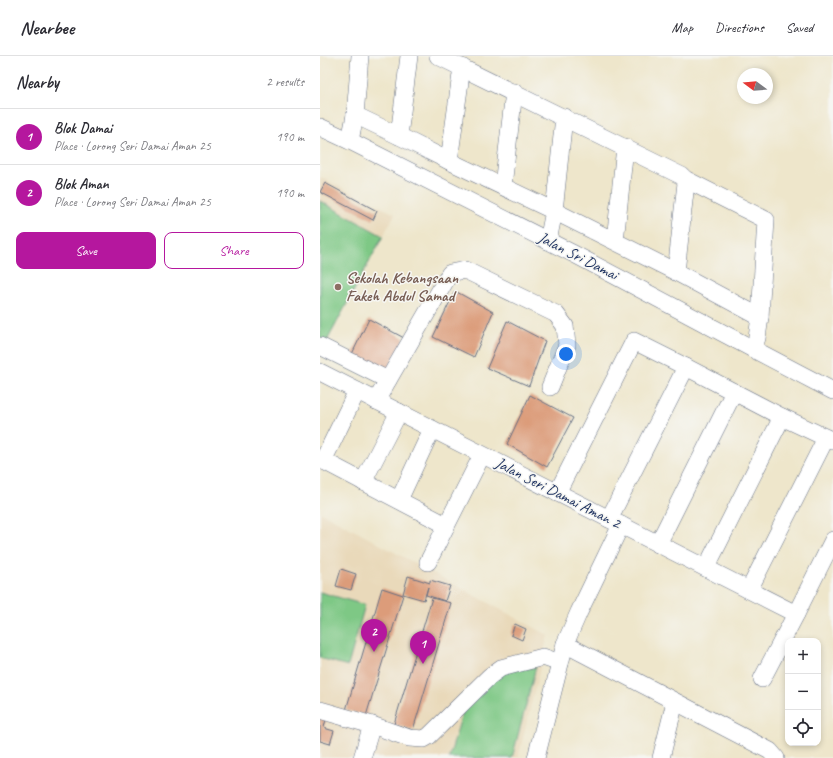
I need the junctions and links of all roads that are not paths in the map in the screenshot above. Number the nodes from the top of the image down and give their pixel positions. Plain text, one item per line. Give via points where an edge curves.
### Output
1 (360, 56) edge
2 (409, 56) edge
3 (438, 56) edge
4 (462, 67) junction
5 (514, 92) junction
6 (355, 115) junction
7 (564, 117) junction
8 (320, 127) edge
9 (399, 136) junction
10 (350, 141) junction
11 (625, 147) junction
12 (449, 161) junction
13 (685, 179) junction
14 (503, 186) junction
15 (554, 211) junction
16 (548, 241) junction
17 (615, 241) junction
18 (676, 272) junction
19 (760, 317) junction
20 (320, 346) edge
21 (753, 350) junction
22 (686, 367) junction
23 (321, 375) edge
24 (388, 380) junction
25 (550, 386) dead end
26 (833, 390) edge
27 (358, 391) junction
28 (734, 392) junction
29 (376, 401) junction
30 (398, 412) junction
31 (782, 417) junction
32 (432, 429) junction
33 (830, 440) edge
34 (482, 454) junction
35 (322, 460) edge
36 (363, 482) junction
37 (557, 492) junction
38 (399, 500) junction
39 (615, 522) junction
40 (446, 525) junction
41 (833, 540) edge
42 (658, 544) junction
43 (428, 562) dead end
44 (706, 568) junction
45 (750, 590) junction
46 (796, 614) junction
47 (565, 644) junction
48 (560, 663) junction
49 (762, 679) dead end
50 (675, 702) junction
51 (320, 710) edge
52 (372, 725) junction
53 (773, 755) edge
54 (362, 758) edge
55 (536, 758) edge
56 (662, 758) edge

1 - 6 street
2 - 9 street
3 - 4 street
4 - 5 street
4 - 12 street
5 - 7 street
5 - 14 street
6 - 9 street
6 - 10 street
7 - 11 street
7 - 15 street
8 - 10 street, Jalan Sri Damai
9 - 12 street
10 - 16 street, Jalan Sri Damai
11 - 13 street
11 - 17 street
12 - 14 street
13 - 18 street
13 - 19 street via 766,220
14 - 15 street
15 - 16 street
15 - 17 street
16 - 21 street, Jalan Sri Damai
17 - 18 street
18 - 19 street
19 - 21 street
20 - 24 street
21 - 26 street, Jalan Sri Damai
22 - 28 street
22 - 37 street via 634,341
22 - 39 street
23 - 27 street, Jalan Seri Damai Aman 2
24 - 25 street via 450,273 465,270 556,314 565,326 567,345
24 - 29 street
27 - 29 street, Jalan Seri Damai Aman 2
27 - 35 street
28 - 31 street
28 - 42 street
29 - 30 street, Jalan Seri Damai Aman 2
30 - 32 street, Jalan Seri Damai Aman 2
30 - 36 street
31 - 33 street
31 - 44 street
32 - 34 street, Jalan Seri Damai Aman 2
32 - 38 street
33 - 45 street
34 - 37 street, Jalan Seri Damai Aman 2
34 - 40 street
35 - 36 street
36 - 38 street
37 - 39 street, Jalan Seri Damai Aman 2
38 - 40 street
39 - 42 street, Jalan Seri Damai Aman 2
39 - 47 street
40 - 43 street
41 - 46 street
42 - 44 street, Jalan Seri Damai Aman 2
44 - 45 street, Jalan Seri Damai Aman 2
45 - 46 street, Jalan Seri Damai Aman 2
46 - 49 street
47 - 48 street
47 - 50 street
48 - 52 street via 543,657 501,668 424,739 409,738
48 - 55 street
50 - 53 street
50 - 56 street
51 - 52 street
52 - 54 street

